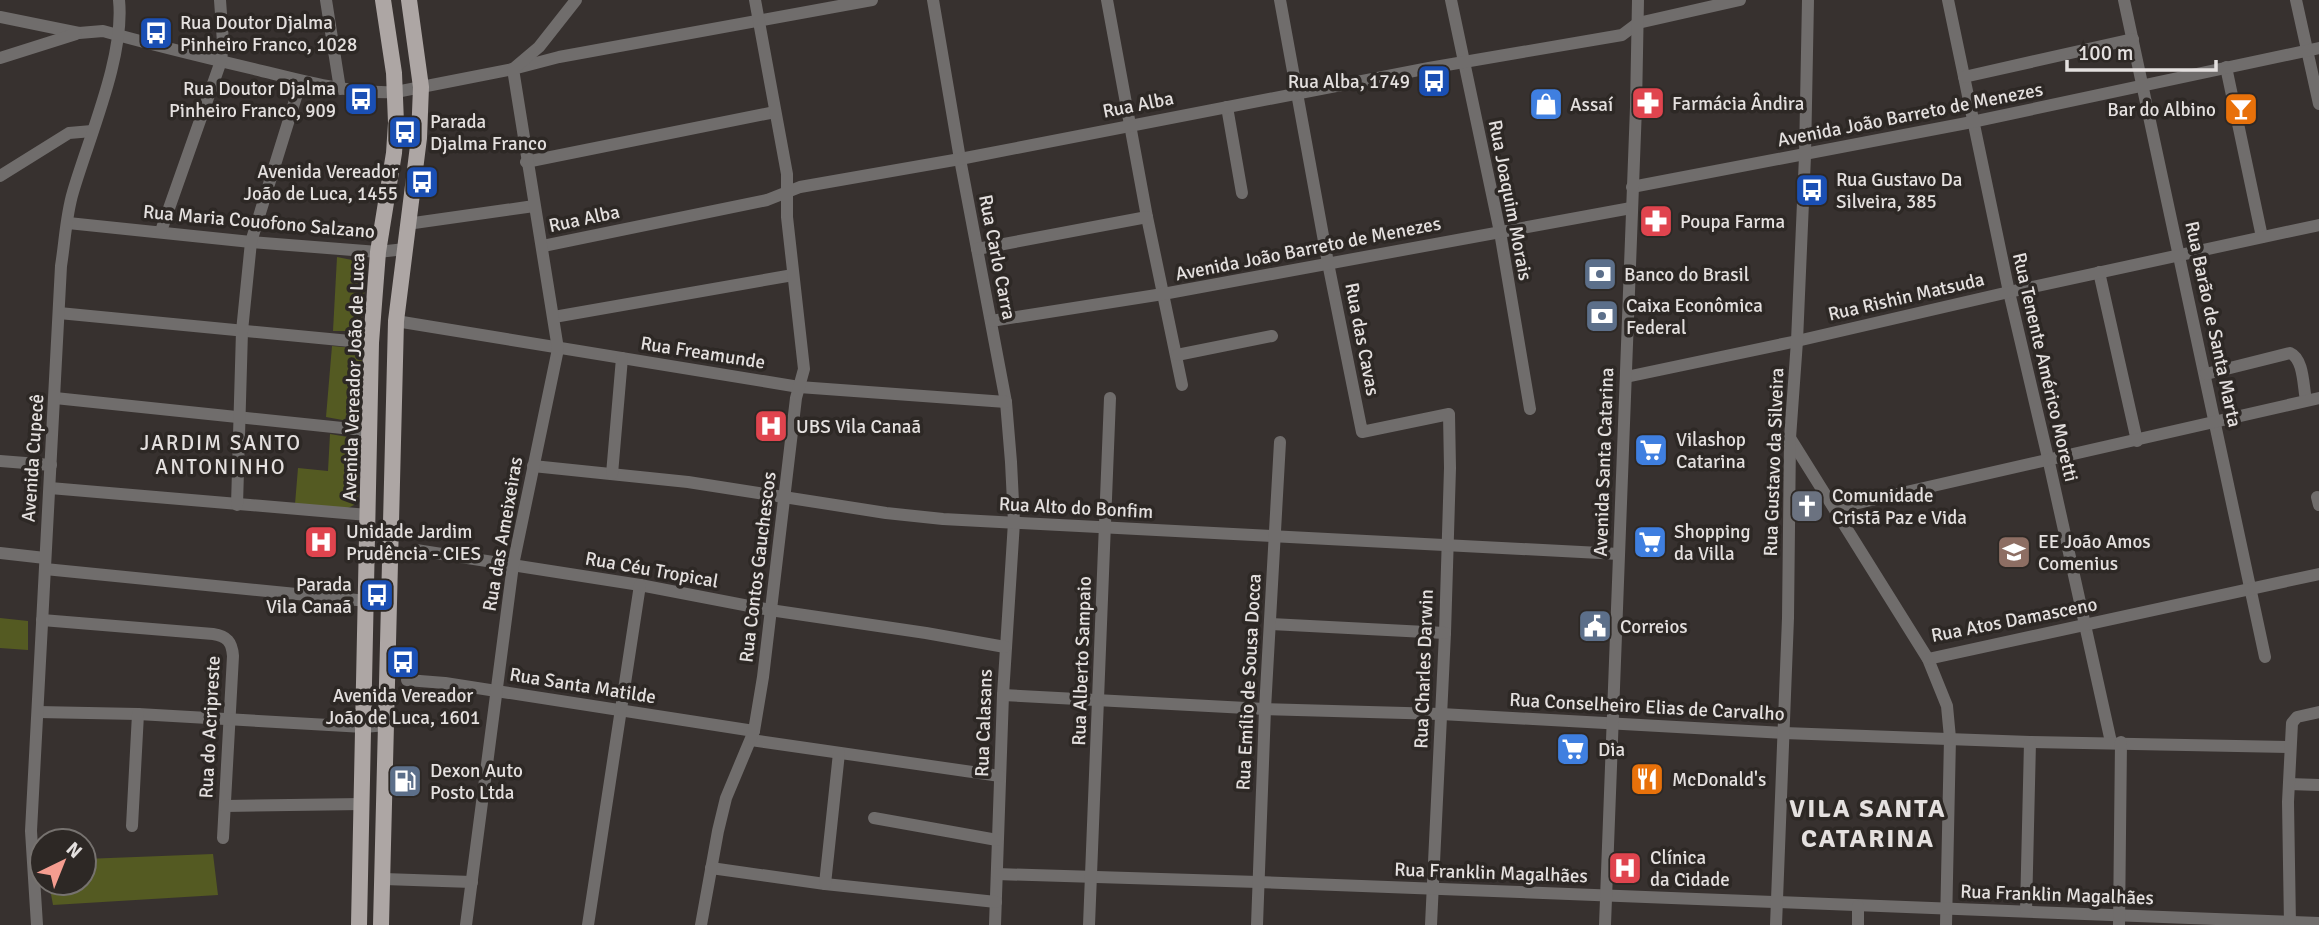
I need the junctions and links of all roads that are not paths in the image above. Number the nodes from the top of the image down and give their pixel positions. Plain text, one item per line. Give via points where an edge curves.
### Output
1 (119, 0) edge
2 (220, 0) edge
3 (326, 0) edge
4 (383, 0) edge
5 (409, 0) edge
6 (576, 0) edge
7 (755, 0) edge
8 (872, 0) edge
9 (933, 0) edge
10 (1107, 0) edge
11 (1280, 0) edge
12 (1451, 0) edge
13 (1638, 0) edge
14 (1740, 0) edge
15 (1808, 0) edge
16 (1948, 0) edge
17 (2124, 0) edge
18 (2296, 0) edge
19 (0, 17) edge
20 (759, 21) junction
21 (1638, 23) junction
22 (79, 33) junction
23 (118, 35) junction
24 (2133, 40) junction
25 (2313, 50) edge
26 (0, 58) edge
27 (220, 61) junction
28 (1464, 64) junction
29 (2226, 67) junction
30 (513, 69) junction
31 (1964, 77) junction
32 (301, 81) junction
33 (2143, 85) junction
34 (421, 87) junction
35 (340, 89) junction
36 (396, 92) junction
37 (1297, 95) junction
38 (2319, 104) edge
39 (1227, 107) junction
40 (775, 113) junction
41 (1972, 122) junction
42 (1130, 125) junction
43 (92, 131) junction
44 (1805, 156) junction
45 (960, 159) junction
46 (526, 162) junction
47 (0, 176) edge
48 (1632, 187) junction
49 (1242, 193) dead end
50 (788, 194) junction
51 (534, 206) junction
52 (1631, 208) junction
53 (1147, 217) junction
54 (68, 223) junction
55 (407, 224) junction
56 (2319, 225) edge
57 (160, 231) junction
58 (1500, 232) junction
59 (2262, 236) junction
60 (251, 242) junction
61 (543, 246) junction
62 (405, 249) junction
63 (977, 249) junction
64 (378, 252) junction
65 (2180, 255) junction
66 (1328, 263) junction
67 (2099, 272) junction
68 (793, 275) junction
69 (2008, 292) junction
70 (1163, 294) junction
71 (59, 313) junction
72 (554, 317) junction
73 (396, 321) junction
74 (990, 321) junction
75 (242, 331) junction
76 (1272, 336) dead end
77 (1797, 341) junction
78 (372, 343) junction
79 (558, 349) junction
80 (1177, 355) junction
81 (622, 358) junction
82 (2206, 374) junction
83 (1626, 377) junction
84 (1182, 385) dead end
85 (799, 387) junction
86 (55, 398) junction
87 (1110, 398) dead end
88 (2319, 398) edge
89 (2305, 400) junction
90 (1006, 402) junction
91 (1530, 409) dead end
92 (1449, 414) joint
93 (239, 418) junction
94 (2215, 422) junction
95 (371, 431) junction
96 (1790, 438) junction
97 (2137, 441) junction
98 (1280, 442) dead end
99 (2048, 458) junction
100 (0, 461) edge
101 (51, 465) junction
102 (534, 466) junction
103 (612, 474) junction
104 (50, 488) junction
105 (786, 497) junction
106 (237, 505) junction
107 (1836, 508) junction
108 (368, 515) junction
109 (1014, 522) junction
110 (1105, 528) junction
111 (1275, 536) junction
112 (1447, 544) junction
113 (415, 550) dead end
114 (0, 553) edge
115 (1619, 554) junction
116 (45, 564) junction
117 (513, 565) junction
118 (2319, 574) edge
119 (640, 585) junction
120 (2251, 590) junction
121 (367, 601) junction
122 (769, 610) junction
123 (42, 620) junction
124 (1271, 624) junction
125 (2084, 625) junction
126 (1445, 632) junction
127 (1006, 647) junction
128 (2265, 657) dead end
129 (1928, 659) junction
130 (407, 680) dead end
131 (497, 691) junction
132 (1003, 695) junction
133 (1099, 698) junction
134 (1265, 709) junction
135 (622, 710) junction
136 (38, 712) junction
137 (2319, 712) edge
138 (138, 714) junction
139 (1441, 714) junction
140 (228, 718) junction
141 (1612, 724) junction
142 (386, 725) junction
143 (364, 727) junction
144 (1784, 733) junction
145 (752, 735) junction
146 (1950, 738) junction
147 (2030, 742) junction
148 (2116, 742) junction
149 (2290, 747) junction
150 (839, 753) junction
151 (1000, 776) junction
152 (2288, 784) junction
153 (2319, 785) edge
154 (362, 804) junction
155 (225, 806) junction
156 (874, 818) dead end
157 (132, 826) dead end
158 (223, 838) dead end
159 (997, 840) junction
160 (711, 868) junction
161 (996, 874) junction
162 (1090, 876) junction
163 (384, 879) junction
164 (472, 882) junction
165 (1258, 882) junction
166 (825, 884) junction
167 (1432, 889) junction
168 (1606, 896) junction
169 (996, 902) junction
170 (1777, 902) junction
171 (1858, 906) junction
172 (1947, 909) junction
173 (2026, 911) junction
174 (2120, 920) edge
175 (2290, 923) edge
176 (2319, 923) edge
177 (37, 925) edge
178 (359, 925) edge
179 (382, 925) edge
180 (466, 925) edge
181 (588, 925) edge
182 (701, 925) edge
183 (995, 925) edge
184 (1089, 925) edge
185 (1257, 925) edge
186 (1431, 925) edge
187 (1605, 925) edge
188 (1776, 925) edge
189 (1858, 925) edge
190 (1946, 925) edge

1 - 23 street, Avenida Cupecê
2 - 27 street
3 - 35 street
4 - 36 main road, Avenida Vereador João de Luca
5 - 34 main road
6 - 30 street via 539,47
7 - 20 street, Rua Contos Gauchescos
8 - 20 street
9 - 45 street, Rua Carlo Carra
10 - 42 street
11 - 37 street, Rua das Cavas
12 - 28 street, Rua Joaquim Morais
13 - 21 street, Avenida Santa Catarina
14 - 21 street, Rua Alba
15 - 44 street, Rua Gustavo da Silveira
16 - 31 street, Rua Tenente Américo Moretti
17 - 24 street, Rua Barão de Santa Marta
18 - 25 street
19 - 22 street
20 - 30 street
20 - 40 street, Rua Contos Gauchescos
21 - 28 street, Rua Alba via 1622,35
21 - 48 street, Avenida Santa Catarina
22 - 23 street via 103,30
22 - 26 street
23 - 27 street
23 - 43 street, Avenida Cupecê
24 - 31 street
24 - 33 street, Rua Barão de Santa Marta
25 - 29 street, Avenida João Barreto de Menezes
25 - 38 street
27 - 32 street
27 - 57 street
28 - 37 street, Rua Alba
28 - 58 street, Rua Joaquim Morais
29 - 33 street, Avenida João Barreto de Menezes
29 - 59 street
30 - 34 street
30 - 46 street, Rua das Ameixeiras
31 - 41 street, Rua Tenente Américo Moretti
32 - 35 street
32 - 60 street
33 - 41 street, Avenida João Barreto de Menezes
33 - 65 street, Rua Barão de Santa Marta
34 - 36 street
34 - 55 main road
35 - 36 street
36 - 64 main road, Avenida Vereador João de Luca via 394,153
37 - 39 street, Rua Alba
37 - 66 street, Rua das Cavas
39 - 42 street, Rua Alba
39 - 49 street
40 - 46 street
40 - 50 street, Rua Contos Gauchescos
41 - 44 street, Avenida João Barreto de Menezes
41 - 69 street, Rua Tenente Américo Moretti
42 - 45 street, Rua Alba
42 - 53 street
43 - 47 street via 69,133
43 - 54 street, Avenida Cupecê
44 - 48 street, Avenida João Barreto de Menezes
44 - 77 street, Rua Gustavo da Silveira
45 - 50 street, Rua Alba via 800,187
45 - 63 street, Rua Carlo Carra
46 - 51 street, Rua das Ameixeiras
48 - 52 street, Avenida Santa Catarina
50 - 61 street, Rua Alba
50 - 68 street, Rua Contos Gauchescos
51 - 55 street
51 - 61 street, Rua das Ameixeiras
52 - 58 street, Avenida João Barreto de Menezes
52 - 83 street, Avenida Santa Catarina
53 - 63 street
53 - 70 street
54 - 57 street, Rua Maria Couofono Salzano
54 - 71 street, Avenida Cupecê
55 - 62 main road
56 - 59 street, Rua Rishin Matsuda
57 - 60 street, Rua Maria Couofono Salzano
58 - 66 street, Avenida João Barreto de Menezes
58 - 91 street, Rua Joaquim Morais
59 - 65 street, Rua Rishin Matsuda
60 - 64 street, Rua Maria Couofono Salzano
60 - 75 street
61 - 72 street, Rua das Ameixeiras
62 - 64 street, Rua Maria Couofono Salzano
62 - 73 main road
63 - 74 street, Rua Carlo Carra
64 - 78 main road, Avenida Vereador João de Luca
65 - 67 street, Rua Rishin Matsuda
65 - 82 street, Rua Barão de Santa Marta
66 - 70 street, Avenida João Barreto de Menezes
66 - 92 street, Rua das Cavas via 1362,432
67 - 69 street, Rua Rishin Matsuda
67 - 97 street
68 - 72 street
68 - 85 street, Rua Contos Gauchescos via 804,369
69 - 77 street, Rua Rishin Matsuda
69 - 99 street, Rua Tenente Américo Moretti
70 - 74 street, Avenida João Barreto de Menezes
70 - 80 street
71 - 75 street
71 - 86 street, Avenida Cupecê
72 - 79 street, Rua das Ameixeiras
73 - 79 street, Rua Freamunde
73 - 142 main road
74 - 90 street, Rua Carlo Carra
75 - 78 street
75 - 93 street
76 - 80 street
77 - 83 street, Rua Rishin Matsuda
77 - 96 street, Rua Gustavo da Silveira
78 - 95 main road, Avenida Vereador João de Luca
79 - 81 street, Rua Freamunde
79 - 102 street, Rua das Ameixeiras
80 - 84 street
81 - 85 street, Rua Freamunde
81 - 103 street
82 - 89 street via 2294,354
82 - 94 street, Rua Barão de Santa Marta
83 - 115 street, Avenida Santa Catarina
85 - 90 street, Rua Freamunde
85 - 105 street, Rua Contos Gauchescos
86 - 93 street
86 - 101 street, Avenida Cupecê
87 - 110 street, Rua Alberto Sampaio
88 - 89 street
89 - 94 street
90 - 109 street, Rua Carlo Carra
92 - 112 street, Rua Charles Darwin
93 - 95 street
93 - 106 street
94 - 97 street
94 - 120 street, Rua Barão de Santa Marta
95 - 108 main road, Avenida Vereador João de Luca
96 - 107 street, Rua Atos Damasceno
96 - 144 street, Rua Gustavo da Silveira
97 - 99 street
98 - 111 street, Rua Emílio de Sousa Docca
99 - 107 street
99 - 125 street, Rua Tenente Américo Moretti
100 - 101 street
101 - 104 street, Avenida Cupecê
102 - 103 street, Rua Alto do Bonfim
102 - 117 street, Rua das Ameixeiras
103 - 105 street, Rua Alto do Bonfim
104 - 106 street
104 - 116 street, Avenida Cupecê
105 - 109 street, Rua Alto do Bonfim via 931,518
105 - 122 street, Rua Contos Gauchescos
106 - 108 street
107 - 129 street, Rua Atos Damasceno
108 - 121 main road, Avenida Vereador João de Luca
109 - 110 street, Rua Alto do Bonfim
109 - 127 street, Rua Calasans
110 - 111 street, Rua Alto do Bonfim
110 - 133 street, Rua Alberto Sampaio
111 - 112 street, Rua Alto do Bonfim
111 - 124 street, Rua Emílio de Sousa Docca
112 - 115 street, Rua Alto do Bonfim
112 - 126 street, Rua Charles Darwin
113 - 117 street, Rua Céu Tropical
114 - 116 street
115 - 141 street, Avenida Santa Catarina
116 - 121 street
116 - 123 street, Avenida Cupecê
117 - 119 street, Rua Céu Tropical
117 - 131 street, Rua das Ameixeiras
118 - 120 street, Rua Atos Damasceno
119 - 122 street, Rua Céu Tropical
119 - 135 street
120 - 125 street, Rua Atos Damasceno
120 - 128 street, Rua Barão de Santa Marta
121 - 143 main road, Avenida Vereador João de Luca
122 - 127 street, Rua Céu Tropical
122 - 145 street, Rua Contos Gauchescos
123 - 136 street, Avenida Cupecê
123 - 140 street, Rua do Acripreste via 224,637 233,647
124 - 126 street
124 - 134 street, Rua Emílio de Sousa Docca
125 - 129 street, Rua Atos Damasceno
125 - 148 street, Rua Tenente Américo Moretti
126 - 139 street, Rua Charles Darwin
127 - 132 street, Rua Calasans
129 - 146 street via 1947,706
130 - 131 street, Rua Santa Matilde
131 - 135 street, Rua Santa Matilde
131 - 164 street, Rua das Ameixeiras
132 - 133 street, Rua Conselheiro Elias de Carvalho
132 - 151 street, Rua Calasans
133 - 134 street, Rua Conselheiro Elias de Carvalho
133 - 162 street, Rua Alberto Sampaio
134 - 139 street, Rua Conselheiro Elias de Carvalho
134 - 165 street, Rua Emílio de Sousa Docca
135 - 145 street, Rua Santa Matilde
135 - 181 street
136 - 138 street
136 - 177 street, Avenida Cupecê via 32,831
137 - 149 street via 2297,717 2292,723
138 - 140 street
138 - 157 street
139 - 141 street, Rua Conselheiro Elias de Carvalho
139 - 167 street, Rua Charles Darwin
140 - 143 street
140 - 155 street, Rua do Acripreste
141 - 144 street, Rua Conselheiro Elias de Carvalho
141 - 168 street, Avenida Santa Catarina
142 - 143 street
142 - 163 main road
143 - 154 main road, Avenida Vereador João de Luca
144 - 146 street, Rua Conselheiro Elias de Carvalho
144 - 170 street, Rua Gustavo da Silveira
145 - 150 street, Rua Santa Matilde
145 - 160 street, Rua Contos Gauchescos via 726,798
146 - 147 street, Rua Conselheiro Elias de Carvalho
146 - 172 street
147 - 148 street, Rua Conselheiro Elias de Carvalho
147 - 173 street
148 - 149 street, Rua Conselheiro Elias de Carvalho
148 - 174 street, Rua Tenente Américo Moretti
149 - 152 street
150 - 151 street, Rua Santa Matilde
150 - 166 street
151 - 159 street, Rua Calasans
152 - 153 street
152 - 175 street
154 - 155 street
154 - 178 main road, Avenida Vereador João de Luca
155 - 158 street, Rua do Acripreste
156 - 159 street
159 - 161 street, Rua Calasans
160 - 166 street
160 - 182 street, Rua Contos Gauchescos
161 - 162 street, Rua Franklin Magalhães
161 - 169 street, Rua Calasans
162 - 165 street, Rua Franklin Magalhães
162 - 184 street, Rua Alberto Sampaio
163 - 164 street
163 - 179 main road
164 - 180 street, Rua das Ameixeiras
165 - 167 street, Rua Franklin Magalhães
165 - 185 street, Rua Emílio de Sousa Docca
166 - 169 street
167 - 168 street, Rua Franklin Magalhães
167 - 186 street, Rua Charles Darwin
168 - 170 street, Rua Franklin Magalhães
168 - 187 street, Avenida Santa Catarina
169 - 183 street, Rua Calasans
170 - 171 street, Rua Franklin Magalhães
170 - 188 street, Rua Gustavo da Silveira
171 - 172 street, Rua Franklin Magalhães
171 - 189 street
172 - 173 street, Rua Franklin Magalhães
172 - 190 street
173 - 174 street, Rua Franklin Magalhães
174 - 175 street, Rua Franklin Magalhães
175 - 176 street, Rua Franklin Magalhães

